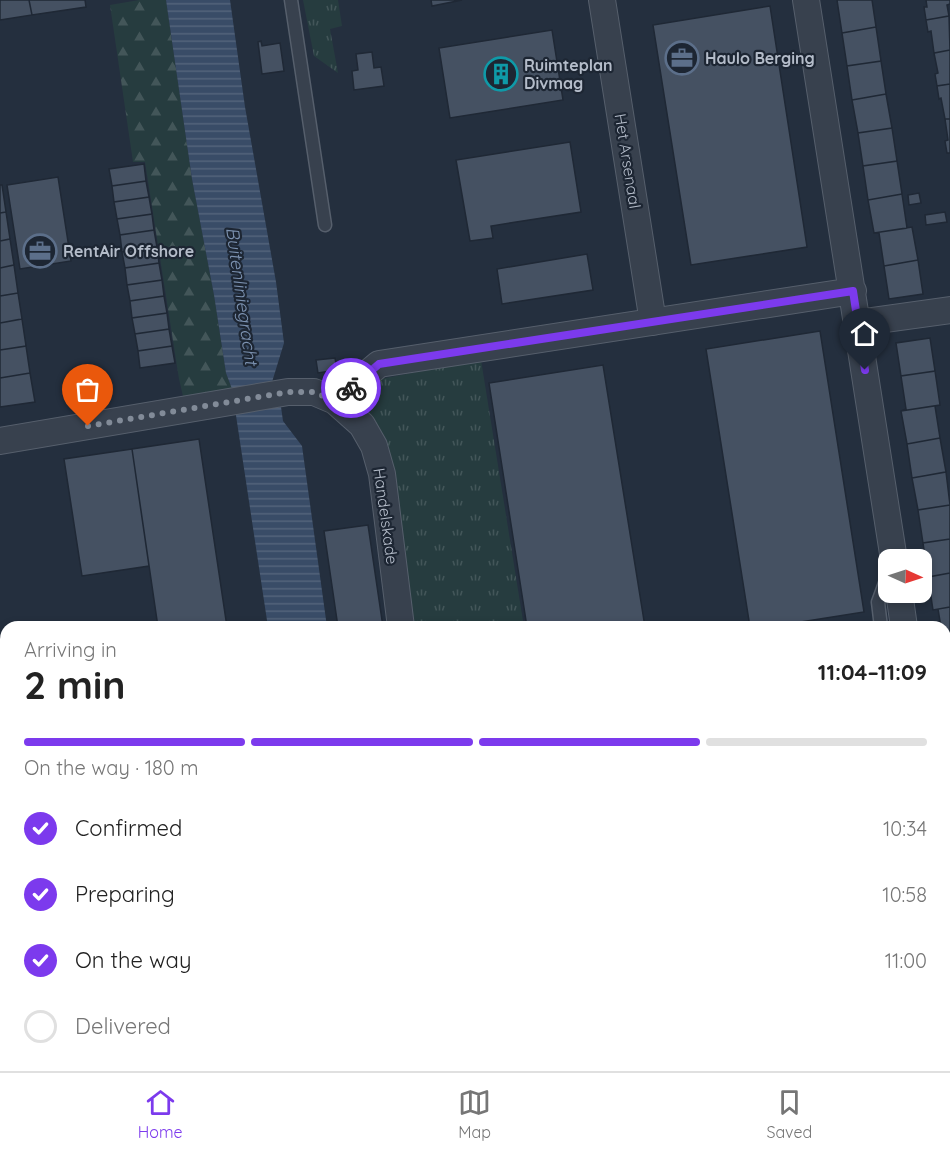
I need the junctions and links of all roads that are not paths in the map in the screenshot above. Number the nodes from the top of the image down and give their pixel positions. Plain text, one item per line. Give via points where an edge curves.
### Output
1 (291, 0) edge
2 (602, 0) edge
3 (806, 0) edge
4 (325, 225) dead end
5 (853, 291) junction
6 (950, 310) edge
7 (653, 322) junction
8 (857, 323) junction
9 (335, 401) junction
10 (0, 441) edge
11 (892, 549) edge
12 (878, 603) edge
13 (901, 603) edge
14 (400, 621) edge
15 (880, 621) edge
16 (903, 621) edge

1 - 4 lane
2 - 7 street, Het Arsenaal
3 - 5 street
5 - 7 street
5 - 8 street
6 - 8 street
7 - 9 street via 379,364
8 - 11 street
9 - 10 street, Handelskade via 314,392 288,392
9 - 14 street, Handelskade via 362,425 374,446 382,474
12 - 15 lane
13 - 16 street

